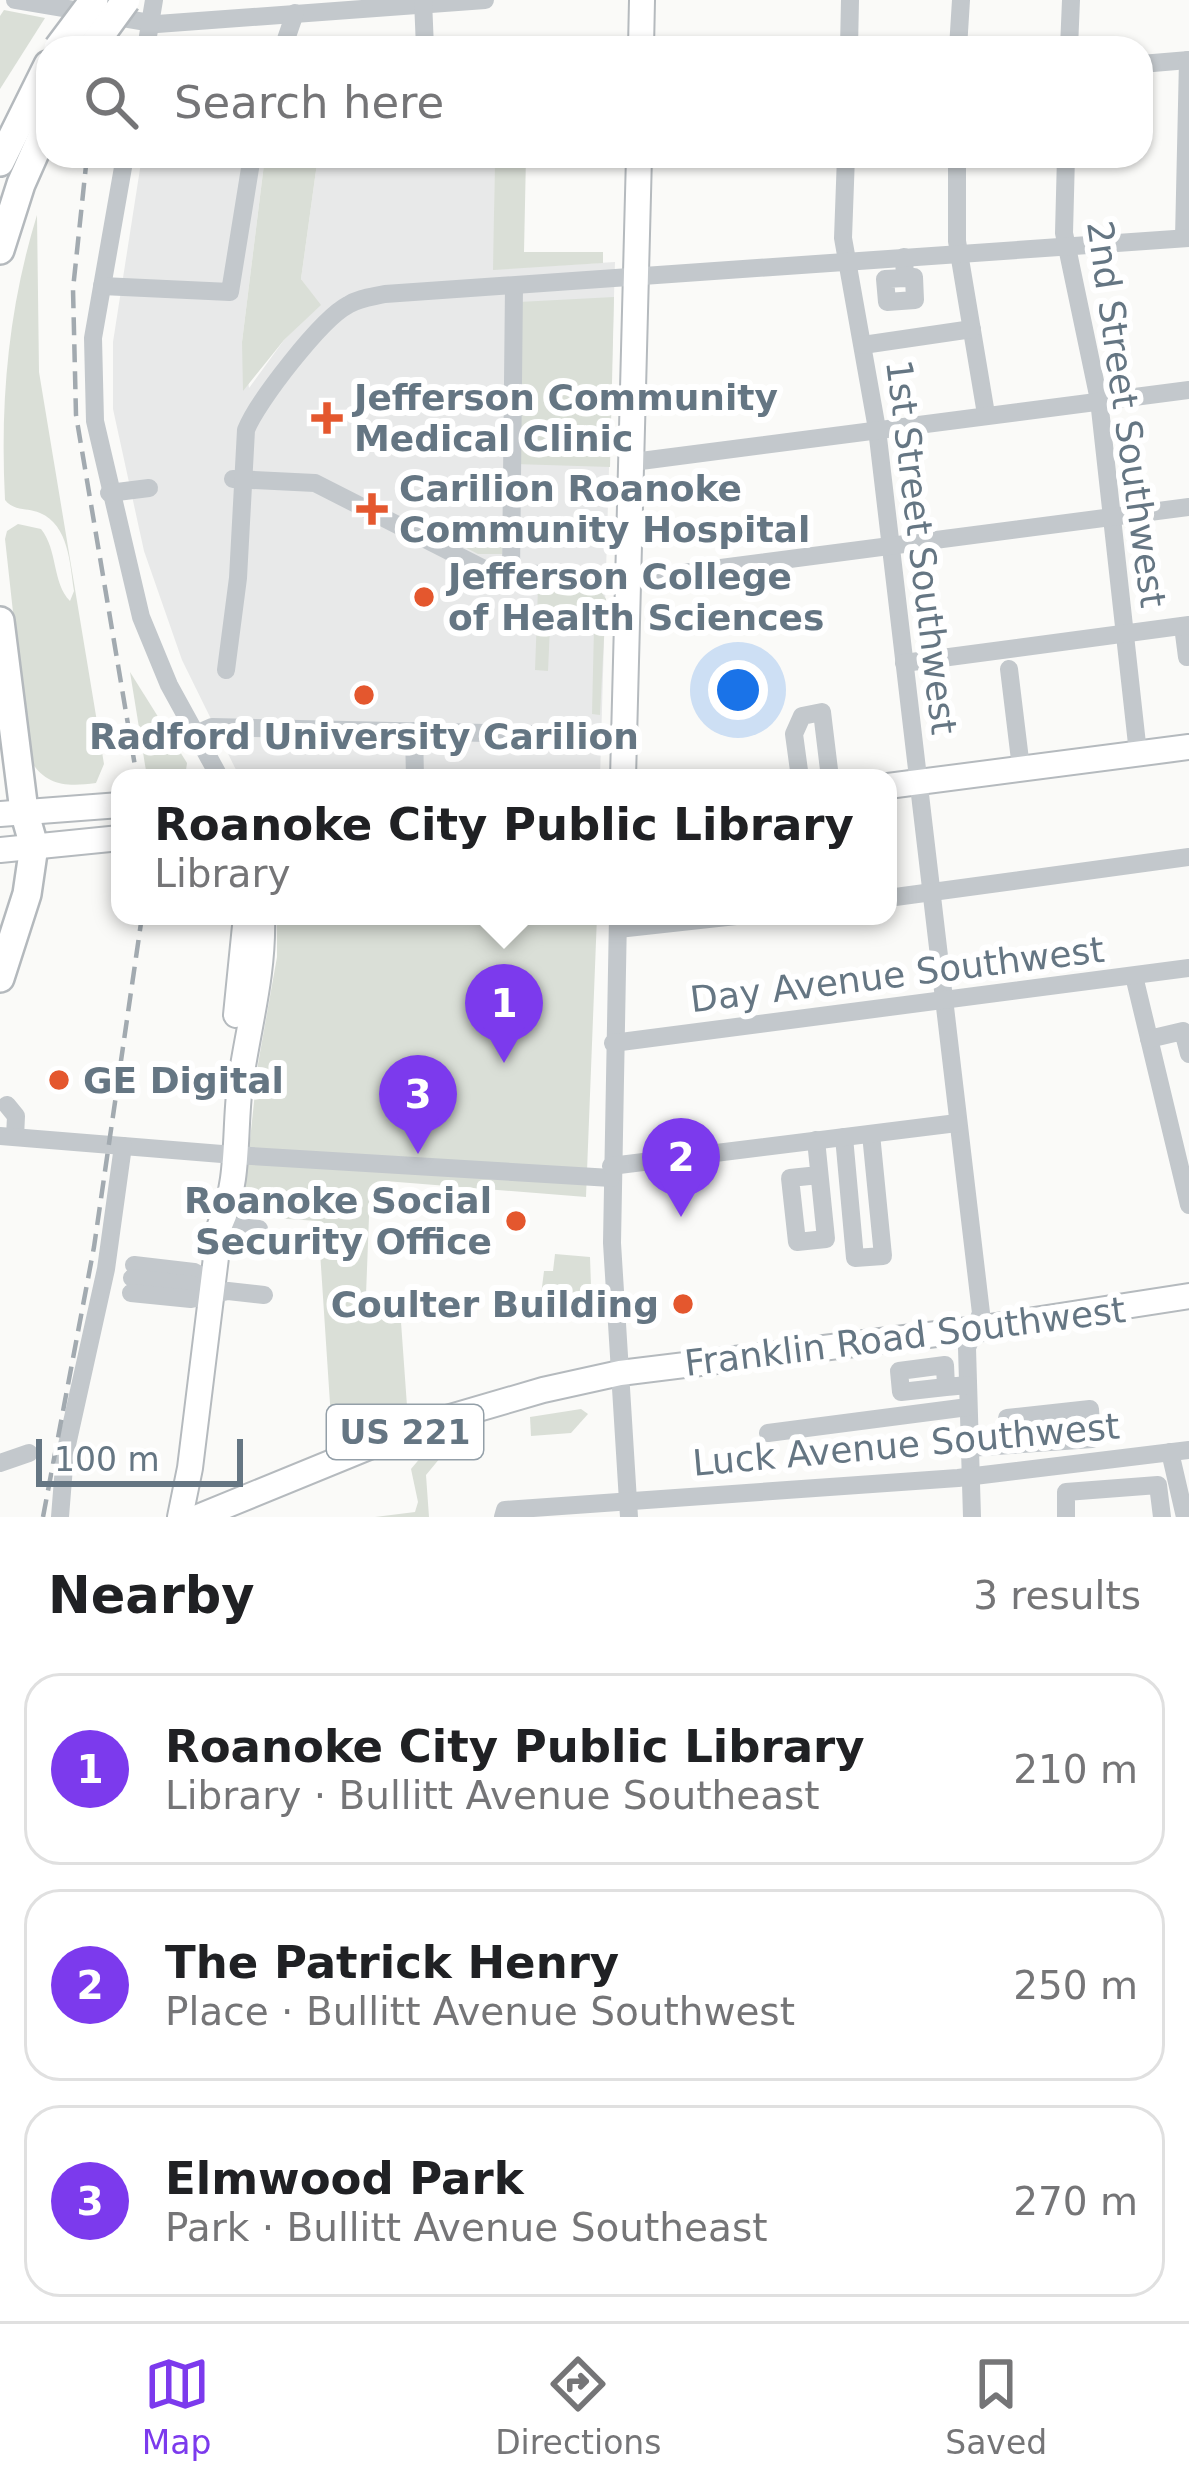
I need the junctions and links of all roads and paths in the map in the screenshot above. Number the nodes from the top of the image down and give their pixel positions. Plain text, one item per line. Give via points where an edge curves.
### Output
1 (15, 0) edge
2 (94, 0) edge
3 (126, 0) edge
4 (154, 0) edge
5 (485, 0) edge
6 (642, 0) edge
7 (850, 0) edge
8 (961, 0) edge
9 (1071, 0) edge
10 (423, 2) edge
11 (55, 4) edge
12 (295, 13) junction
13 (151, 23) junction
14 (67, 36) edge
15 (100, 36) edge
16 (148, 36) edge
17 (287, 36) edge
18 (424, 36) edge
19 (641, 36) edge
20 (849, 36) edge
21 (959, 36) edge
22 (1070, 36) edge
23 (1188, 60) edge
24 (1153, 63) edge
25 (36, 90) edge
26 (36, 153) edge
27 (0, 162) edge
28 (123, 168) edge
29 (250, 168) edge
30 (639, 168) edge
31 (846, 168) edge
32 (957, 168) edge
33 (1066, 168) edge
34 (1186, 238) edge
35 (1066, 246) junction
36 (0, 250) edge
37 (958, 253) junction
38 (847, 262) junction
39 (636, 279) junction
40 (101, 286) junction
41 (514, 286) junction
42 (972, 329) junction
43 (863, 344) junction
44 (1189, 390) edge
45 (1099, 400) junction
46 (986, 414) junction
47 (877, 428) junction
48 (633, 462) junction
49 (237, 480) junction
50 (149, 488) dead end
51 (109, 494) junction
52 (1189, 507) edge
53 (1114, 517) junction
54 (891, 545) junction
55 (512, 573) junction
56 (628, 578) junction
57 (0, 621) edge
58 (1186, 625) edge
59 (1125, 633) junction
60 (1186, 657) edge
61 (904, 663) junction
62 (1010, 669) dead end
63 (226, 670) dead end
64 (414, 731) junction
65 (196, 734) junction
66 (625, 736) junction
67 (1189, 747) edge
68 (1138, 753) junction
69 (215, 769) edge
70 (416, 769) edge
71 (623, 769) edge
72 (799, 769) edge
73 (829, 769) edge
74 (1021, 769) junction
75 (918, 782) junction
76 (897, 785) edge
77 (111, 805) edge
78 (12, 812) edge
79 (111, 839) edge
80 (34, 846) junction
81 (0, 850) edge
82 (1189, 857) edge
83 (933, 893) junction
84 (897, 897) edge
85 (246, 925) edge
86 (262, 925) edge
87 (618, 925) edge
88 (1189, 968) edge
89 (1133, 976) junction
90 (0, 978) edge
91 (944, 1002) junction
92 (1186, 1030) edge
93 (1149, 1039) junction
94 (613, 1043) junction
95 (1189, 1054) edge
96 (8, 1106) dead end
97 (957, 1124) junction
98 (150, 1125) dead end
99 (871, 1134) junction
100 (8, 1136) edge
101 (844, 1137) junction
102 (816, 1141) junction
103 (123, 1146) junction
104 (147, 1149) junction
105 (226, 1155) junction
106 (1185, 1171) edge
107 (611, 1172) junction
108 (819, 1175) dead end
109 (1189, 1205) edge
110 (220, 1225) junction
111 (259, 1229) dead end
112 (132, 1278) dead end
113 (212, 1288) junction
114 (264, 1295) dead end
115 (1189, 1296) edge
116 (977, 1329) junction
117 (620, 1373) junction
118 (968, 1384) junction
119 (946, 1387) dead end
120 (968, 1407) junction
121 (767, 1433) dead end
122 (1006, 1443) junction
123 (969, 1448) junction
124 (1179, 1451) edge
125 (29, 1454) dead end
126 (1114, 1459) junction
127 (0, 1463) edge
128 (1076, 1464) junction
129 (970, 1477) junction
130 (1117, 1487) junction
131 (1184, 1487) edge
132 (1078, 1490) junction
133 (629, 1509) edge
134 (60, 1517) edge
135 (180, 1517) edge
136 (198, 1517) edge
137 (503, 1517) edge
138 (972, 1517) edge
139 (1066, 1517) edge
140 (1162, 1517) edge
141 (1185, 1517) edge

1 - 11 street
2 - 14 highway, bridge
3 - 15 highway, bridge
4 - 13 street
5 - 10 street
6 - 19 main road
7 - 20 street
8 - 21 street
9 - 22 street
10 - 12 street
10 - 18 street
11 - 13 street
12 - 13 street
12 - 17 street
13 - 16 street
23 - 24 street
23 - 34 street
25 - 27 highway
26 - 36 highway
28 - 40 street
29 - 40 street via 230,292
30 - 39 main road
31 - 38 street, 1st Street Southwest
32 - 37 street
33 - 35 street, 2nd Street Southwest
34 - 35 street
35 - 37 street
35 - 45 street, 2nd Street Southwest
37 - 38 street via 905,268
37 - 42 street
38 - 39 street
38 - 43 street, 1st Street Southwest
39 - 41 street
39 - 48 main road
40 - 51 street via 91,371
41 - 49 street via 385,294 346,305 253,413
41 - 55 street
42 - 43 street
42 - 46 street
43 - 47 street, 1st Street Southwest
44 - 45 street
45 - 46 street
45 - 53 street, 2nd Street Southwest
46 - 47 street
47 - 48 street
47 - 54 street, 1st Street Southwest
48 - 56 main road
49 - 55 street via 315,483 472,566
49 - 63 street via 238,578
50 - 51 street
51 - 65 street via 141,617
52 - 53 street
53 - 54 street
53 - 59 street, 2nd Street Southwest
54 - 56 street
54 - 61 street, 1st Street Southwest
55 - 56 street
56 - 66 main road
57 - 78 highway
58 - 59 street
58 - 60 street
59 - 61 street
59 - 68 street, 2nd Street Southwest
61 - 75 street, 1st Street Southwest
62 - 74 street
64 - 65 street via 212,727
64 - 66 street
64 - 70 street
65 - 69 street
66 - 71 main road
67 - 68 main road
68 - 74 main road
72 - 73 street via 794,734 802,716 822,712
74 - 75 main road
75 - 76 main road
75 - 83 street, 1st Street Southwest
77 - 78 main road
78 - 80 highway
79 - 80 main road
80 - 81 main road
80 - 90 highway
82 - 83 street
83 - 84 street
83 - 91 street, 1st Street Southwest
85 - 105 main road via 226,1067
86 - 105 main road
87 - 94 street
88 - 89 street, Day Avenue Southwest
89 - 91 street, Day Avenue Southwest
89 - 93 street
91 - 94 street, Day Avenue Southwest
91 - 97 street, 1st Street Southwest
92 - 93 street
92 - 95 street
93 - 106 street
94 - 107 street
96 - 100 street via 16,1116
97 - 99 street
97 - 116 street, 1st Street Southwest via 971,1159
98 - 104 street
99 - 101 street
99 - 101 street via 883,1256 855,1258
100 - 103 street
101 - 102 street
102 - 107 street
102 - 108 street
103 - 104 street
103 - 134 street
104 - 105 street
105 - 107 street
105 - 110 main road via 230,1204
106 - 109 street
107 - 117 street
110 - 111 street
110 - 113 main road
112 - 113 street
113 - 114 street
113 - 135 main road
115 - 116 main road, Franklin Road Southwest / US 221
116 - 117 main road, Franklin Road Southwest / US 221
116 - 118 street, 1st Street Southwest via 967,1348
117 - 133 street
117 - 136 main road, US 221 via 460,1411
118 - 119 street
118 - 120 street, 1st Street Southwest
120 - 121 street
120 - 123 street, 1st Street Southwest
122 - 122 street via 1092,1439 1090,1409 1007,1418
122 - 123 street
123 - 129 street, 1st Street Southwest
124 - 126 street, Luck Avenue Southwest
124 - 131 street
125 - 127 street
126 - 128 street, Luck Avenue Southwest
126 - 130 street
128 - 129 street, Luck Avenue Southwest
128 - 132 street
129 - 133 street, Luck Avenue Southwest
129 - 138 street, 1st Street Southwest
130 - 132 street
130 - 140 street via 1158,1485
131 - 141 street
132 - 139 street via 1066,1492
133 - 137 street, Luck Avenue Southwest via 505,1510

